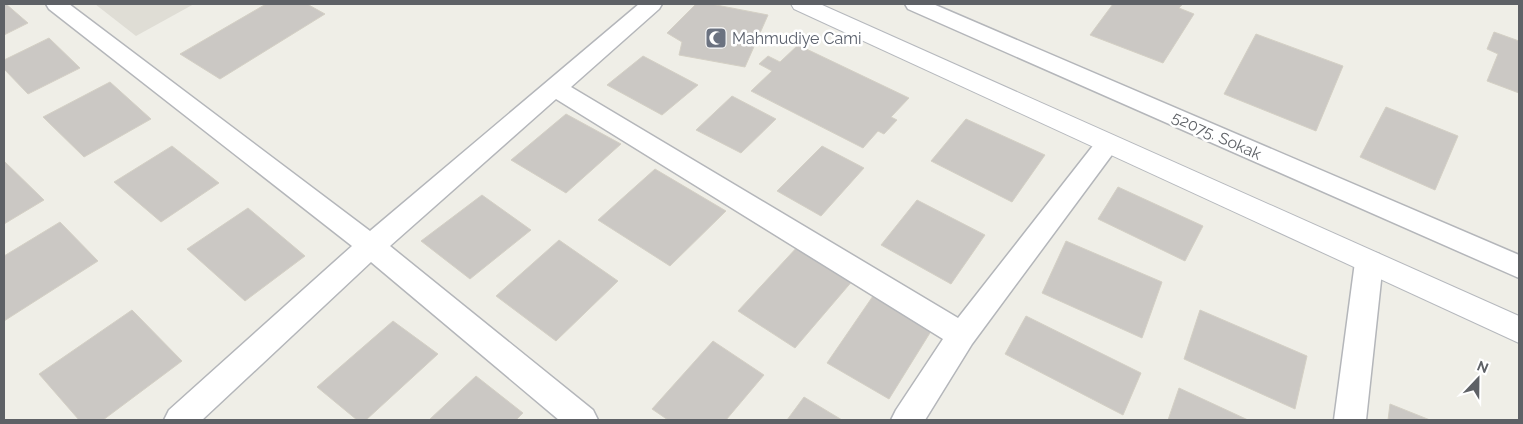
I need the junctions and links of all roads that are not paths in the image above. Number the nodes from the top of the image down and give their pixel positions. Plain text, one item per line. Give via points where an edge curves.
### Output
1 (56, 4) edge
2 (652, 4) edge
3 (802, 4) edge
4 (915, 4) edge
5 (554, 87) junction
6 (1108, 144) junction
7 (371, 246) junction
8 (1369, 262) junction
9 (1519, 267) edge
10 (1519, 330) edge
11 (962, 335) junction
12 (180, 420) edge
13 (582, 420) edge
14 (907, 420) edge
15 (1350, 420) edge

1 - 7 street
2 - 5 street
3 - 6 street
4 - 9 street, 52075. Sokak
5 - 7 street
5 - 11 street
6 - 8 street
6 - 11 street
7 - 12 street
7 - 13 street
8 - 10 street
8 - 15 street
11 - 14 street

